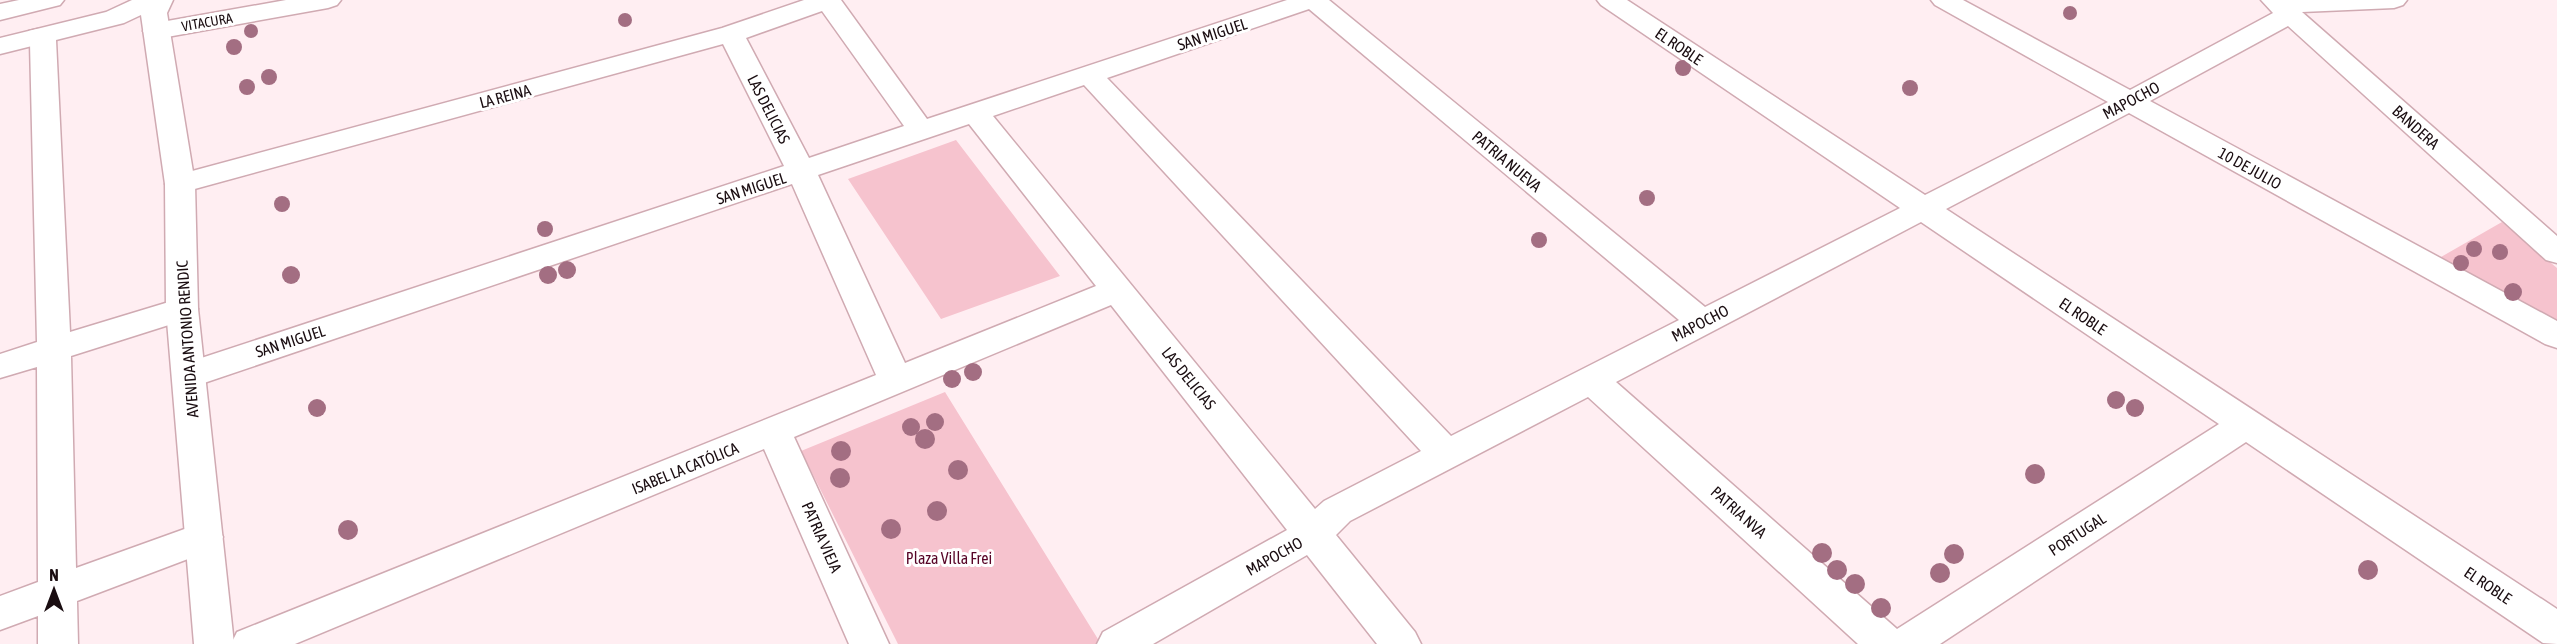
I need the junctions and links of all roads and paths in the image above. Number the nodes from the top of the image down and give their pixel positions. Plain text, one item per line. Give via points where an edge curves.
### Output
1 (51, 0) edge
2 (328, 0) edge
3 (827, 0) edge
4 (1313, 0) edge
5 (1610, 0) edge
6 (1944, 0) edge
7 (2394, 0) edge
8 (2282, 7) edge
9 (156, 10) edge
10 (0, 12) edge
11 (731, 34) junction
12 (38, 37) junction
13 (0, 46) edge
14 (1089, 75) junction
15 (2129, 102) junction
16 (975, 113) junction
17 (921, 131) junction
18 (801, 171) junction
19 (180, 184) junction
20 (1922, 208) junction
21 (2557, 253) edge
22 (1118, 291) junction
23 (182, 309) junction
24 (1702, 322) junction
25 (2557, 336) edge
26 (54, 350) junction
27 (0, 366) edge
28 (189, 375) junction
29 (1592, 380) junction
30 (896, 381) junction
31 (2246, 424) junction
32 (774, 431) junction
33 (1447, 455) junction
34 (1314, 534) junction
35 (204, 537) junction
36 (57, 591) junction
37 (0, 613) edge
38 (2557, 631) edge
39 (58, 644) edge
40 (214, 644) edge
41 (251, 644) edge
42 (869, 644) edge
43 (1117, 644) edge
44 (1401, 644) edge
45 (1886, 644) edge
46 (1907, 644) edge

1 - 10 street
2 - 9 street, VITACURA
3 - 11 street, LA REINA
3 - 17 street
4 - 14 street, SAN MIGUEL
4 - 24 street, PATRIA NUEVA
5 - 20 street, EL ROBLE
6 - 15 street, 10 DE JULIO
7 - 8 street, MAPOCHO
8 - 15 street, MAPOCHO
8 - 21 street, BANDERA
9 - 12 street, VITACURA
9 - 19 street, AVENIDA ANTONIO RENDIC
11 - 18 street, LAS DELICIAS
11 - 19 street, LA REINA
12 - 13 street, VITACURA
12 - 26 street via 43,40
14 - 16 street, SAN MIGUEL
14 - 33 street
15 - 20 street, MAPOCHO
15 - 25 street, 10 DE JULIO
16 - 17 street, SAN MIGUEL
16 - 22 street, LAS DELICIAS
17 - 18 street, SAN MIGUEL
18 - 28 street, SAN MIGUEL
18 - 30 street, LAS DELICIAS
19 - 23 street, AVENIDA ANTONIO RENDIC
20 - 24 street, MAPOCHO
20 - 31 street, EL ROBLE
22 - 30 street, ISABEL LA CATÓLICA
22 - 34 street, LAS DELICIAS
23 - 26 street
23 - 28 street, AVENIDA ANTONIO RENDIC
24 - 29 street, MAPOCHO
26 - 27 street
26 - 36 street
28 - 35 street, AVENIDA ANTONIO RENDIC
29 - 33 street, MAPOCHO
29 - 45 street, PATRIA NVA
30 - 32 street, ISABEL LA CATÓLICA
31 - 38 street, EL ROBLE
31 - 46 street, PORTUGAL
32 - 41 street, ISABEL LA CATÓLICA
32 - 42 street, PATRIA VIEJA
33 - 34 street, MAPOCHO via 1337,512
34 - 43 street, MAPOCHO
34 - 44 street, LAS DELICIAS
35 - 36 street
35 - 40 street, AVENIDA ANTONIO RENDIC
36 - 37 street
36 - 39 street

